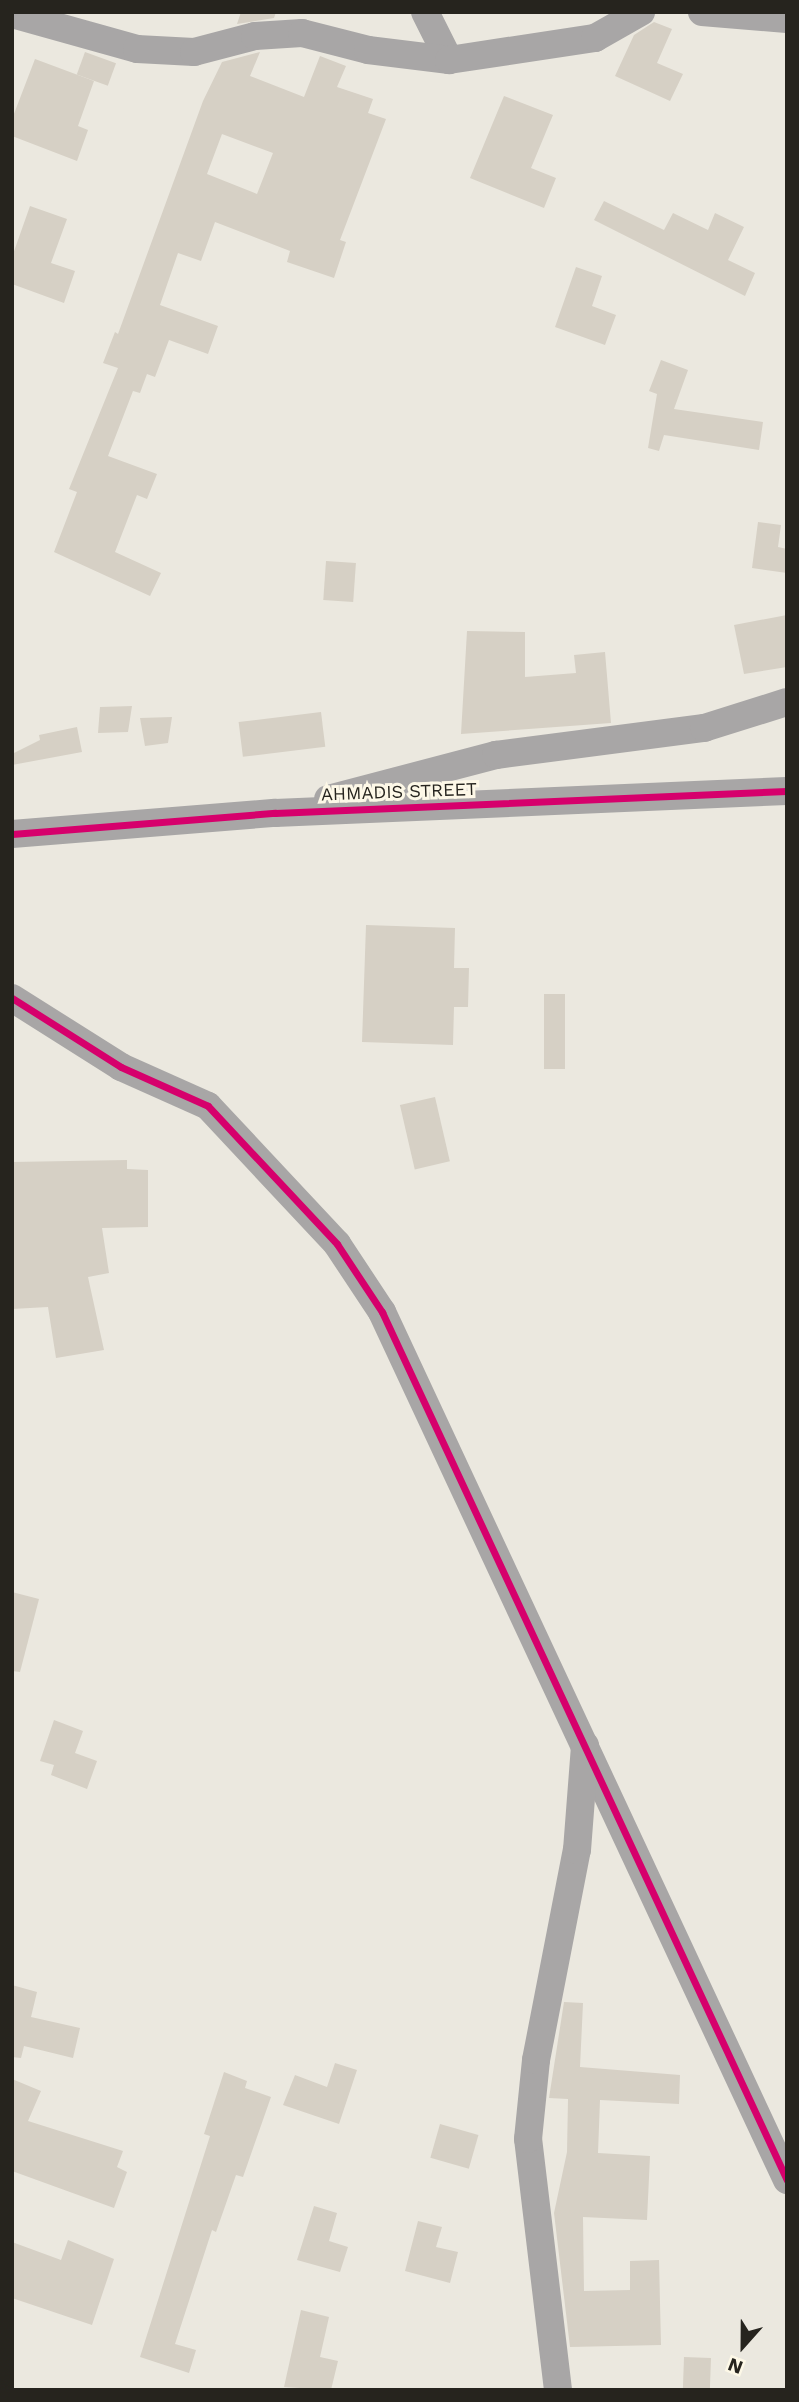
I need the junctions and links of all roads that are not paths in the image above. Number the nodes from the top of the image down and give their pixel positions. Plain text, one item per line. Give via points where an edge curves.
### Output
1 (425, 12) edge
2 (641, 12) edge
3 (702, 12) edge
4 (12, 14) edge
5 (787, 19) edge
6 (450, 60) junction
7 (787, 702) edge
8 (787, 791) edge
9 (275, 813) junction
10 (12, 834) edge
11 (12, 998) edge
12 (586, 1742) junction
13 (787, 2180) edge
14 (558, 2390) edge

1 - 6 street
2 - 6 street via 595,38
3 - 5 street
4 - 6 street via 137,49 194,52 254,36 302,33 368,50
7 - 9 street via 704,728 496,755
8 - 9 street, AHMADIS STREET
9 - 10 street, AHMADIS STREET
11 - 12 street via 121,1067 208,1106 337,1244 382,1312
12 - 13 street
12 - 14 street via 577,1850 536,2060 528,2139

